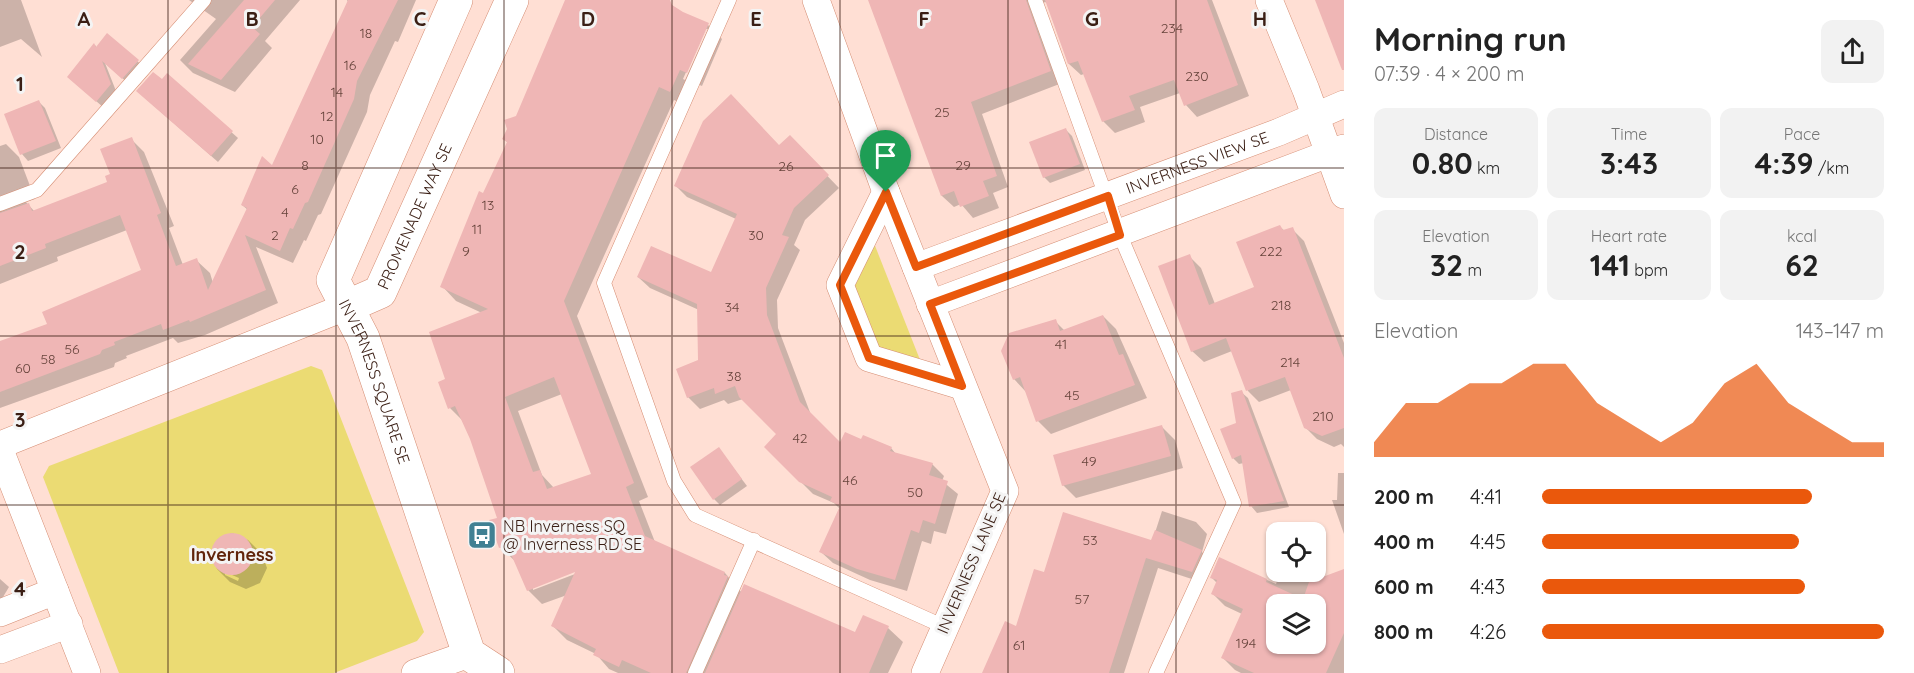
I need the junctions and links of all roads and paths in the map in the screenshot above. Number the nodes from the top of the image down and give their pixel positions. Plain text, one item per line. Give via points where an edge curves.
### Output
1 (204, 0) edge
2 (456, 0) edge
3 (512, 0) edge
4 (729, 0) edge
5 (816, 0) edge
6 (1035, 0) edge
7 (1269, 0) edge
8 (1344, 104) edge
9 (1316, 116) junction
10 (1336, 151) edge
11 (886, 192) junction
12 (1344, 195) edge
13 (1108, 196) junction
14 (0, 204) edge
15 (1120, 235) junction
16 (916, 267) junction
17 (930, 304) junction
18 (348, 306) junction
19 (962, 386) junction
20 (0, 445) edge
21 (0, 450) edge
22 (754, 540) junction
23 (55, 591) junction
24 (0, 613) edge
25 (69, 624) junction
26 (945, 627) junction
27 (0, 650) edge
28 (469, 654) junction
29 (87, 673) edge
30 (415, 673) edge
31 (498, 673) edge
32 (695, 673) edge
33 (925, 673) edge
34 (1156, 673) edge

1 - 14 lane via 37,190
2 - 18 street via 333,280
3 - 18 street, PROMENADE WAY SE via 380,292
4 - 22 lane via 604,283 675,480 695,515
5 - 11 street, INVERNESS LANE SE
6 - 13 lane
7 - 9 street
8 - 9 street, INVERNESS VIEW SE
9 - 10 street
9 - 13 street, INVERNESS VIEW SE
10 - 12 street
10 - 15 street
11 - 16 street, INVERNESS LANE SE
11 - 19 street via 840,285 869,358
13 - 15 lane
13 - 16 street, INVERNESS VIEW SE
15 - 17 street
15 - 34 lane via 1234,502
16 - 17 street, INVERNESS LANE SE
17 - 19 street, INVERNESS LANE SE
18 - 20 street, INVERNESS SQUARE SE
18 - 28 street, INVERNESS SQUARE SE via 363,338
19 - 26 street, INVERNESS LANE SE via 1005,491
21 - 23 street
22 - 26 lane
22 - 32 lane
23 - 24 street
23 - 25 street
25 - 27 street
25 - 29 street
26 - 33 street, INVERNESS LANE SE
28 - 30 street
28 - 31 street

